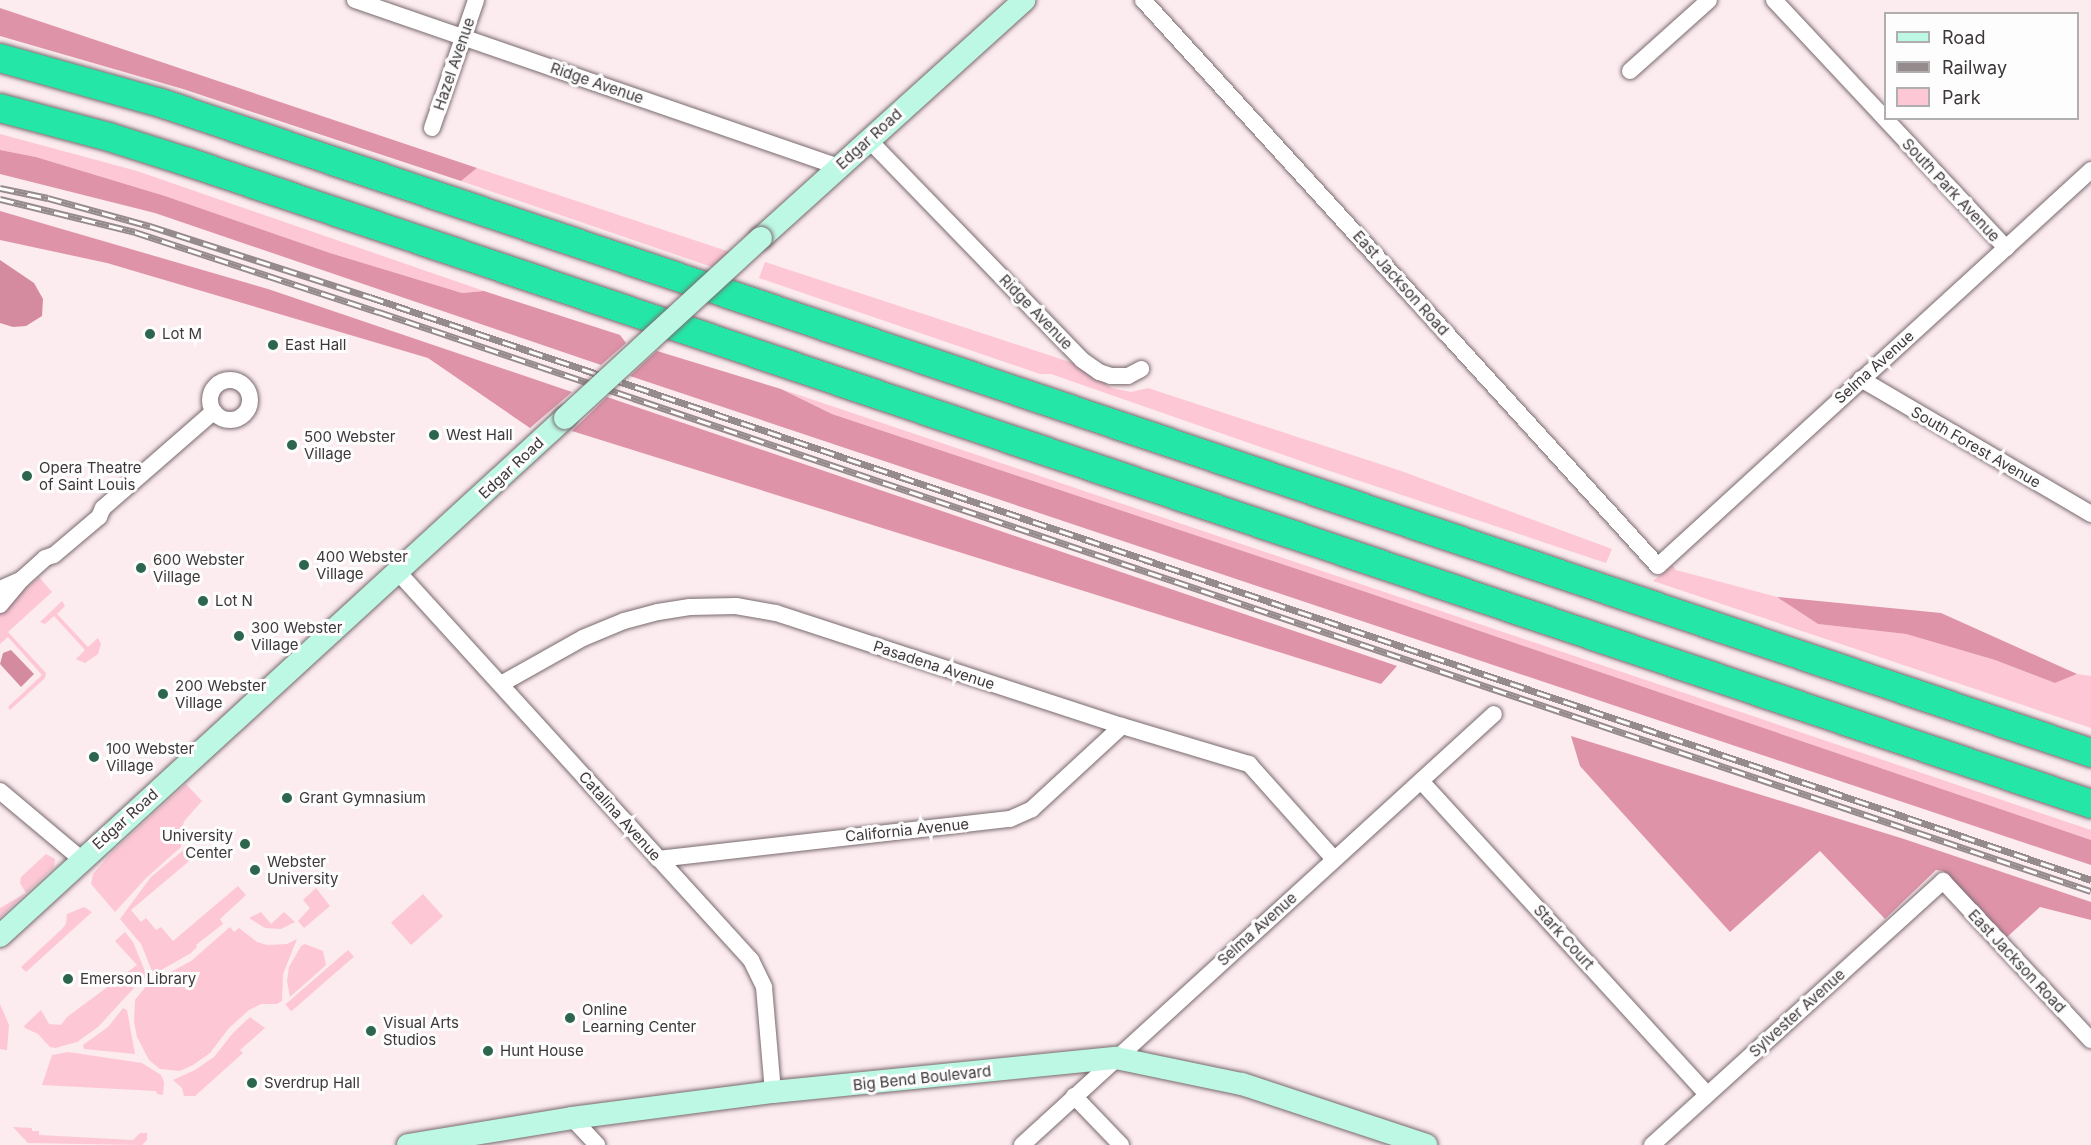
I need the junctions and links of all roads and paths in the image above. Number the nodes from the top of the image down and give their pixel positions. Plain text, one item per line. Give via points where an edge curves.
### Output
1 (355, 0) edge
2 (476, 0) edge
3 (1023, 0) edge
4 (1143, 0) edge
5 (1709, 0) edge
6 (1774, 0) edge
7 (463, 37) junction
8 (0, 58) edge
9 (1630, 71) dead end
10 (0, 108) edge
11 (1884, 118) edge
12 (1886, 120) edge
13 (432, 128) dead end
14 (869, 140) junction
15 (839, 167) junction
16 (2091, 170) edge
17 (2006, 248) junction
18 (1141, 369) dead end
19 (1861, 379) junction
20 (214, 411) dead end
21 (2091, 514) edge
22 (1658, 566) joint
23 (398, 572) junction
24 (22, 579) junction
25 (0, 589) edge
26 (0, 605) edge
27 (501, 684) junction
28 (1494, 714) dead end
29 (1122, 726) junction
30 (2091, 753) edge
31 (1421, 781) junction
32 (0, 791) edge
33 (2091, 804) edge
34 (658, 858) junction
35 (1334, 859) junction
36 (81, 860) junction
37 (1943, 881) joint
38 (0, 936) edge
39 (2091, 1040) edge
40 (1116, 1058) junction
41 (773, 1092) junction
42 (1707, 1094) junction
43 (1074, 1096) junction
44 (572, 1118) junction
45 (408, 1145) edge
46 (597, 1145) edge
47 (1022, 1145) edge
48 (1121, 1145) edge
49 (1426, 1145) edge
50 (1652, 1145) edge

1 - 7 street, Ridge Avenue
2 - 7 street, Hazel Avenue
3 - 14 street, Edgar Road
4 - 22 street, East Jackson Road
5 - 9 street
6 - 11 street, South Park Avenue
7 - 13 street, Hazel Avenue
7 - 15 street, Ridge Avenue
8 - 30 highway via 161,103
10 - 33 highway via 198,166
12 - 17 street, South Park Avenue
14 - 15 street, Edgar Road
14 - 18 street, Ridge Avenue via 1082,360 1111,376 1128,376
15 - 23 street, Edgar Road, bridge
16 - 17 street, Selma Avenue
17 - 19 street, Selma Avenue
19 - 21 street, South Forest Avenue
19 - 22 street, Selma Avenue
20 - 24 street via 103,508 99,517
23 - 27 street, Catalina Avenue
23 - 36 street, Edgar Road
24 - 25 street
24 - 26 street
27 - 29 street, Pasadena Avenue via 583,638 624,621 690,607 736,606 776,613
27 - 34 street, Catalina Avenue
28 - 31 street, Selma Avenue
29 - 34 street, California Avenue via 1032,809 1010,819
29 - 35 street, Pasadena Avenue via 1249,764
31 - 35 street, Selma Avenue
31 - 42 street, Stark Court
32 - 36 street
34 - 41 street, Catalina Avenue via 744,951 758,972 764,987
35 - 40 street, Selma Avenue
36 - 38 street, Edgar Road
37 - 39 street, East Jackson Road
37 - 42 street, Sylvester Avenue
40 - 41 street, Big Bend Boulevard
40 - 43 street, Selma Avenue
40 - 49 street, Big Bend Boulevard via 1242,1084
41 - 44 street, Big Bend Boulevard
42 - 50 street, Sylvester Avenue
43 - 47 street, Selma Avenue
43 - 48 street
44 - 45 street, Big Bend Boulevard
44 - 46 street

